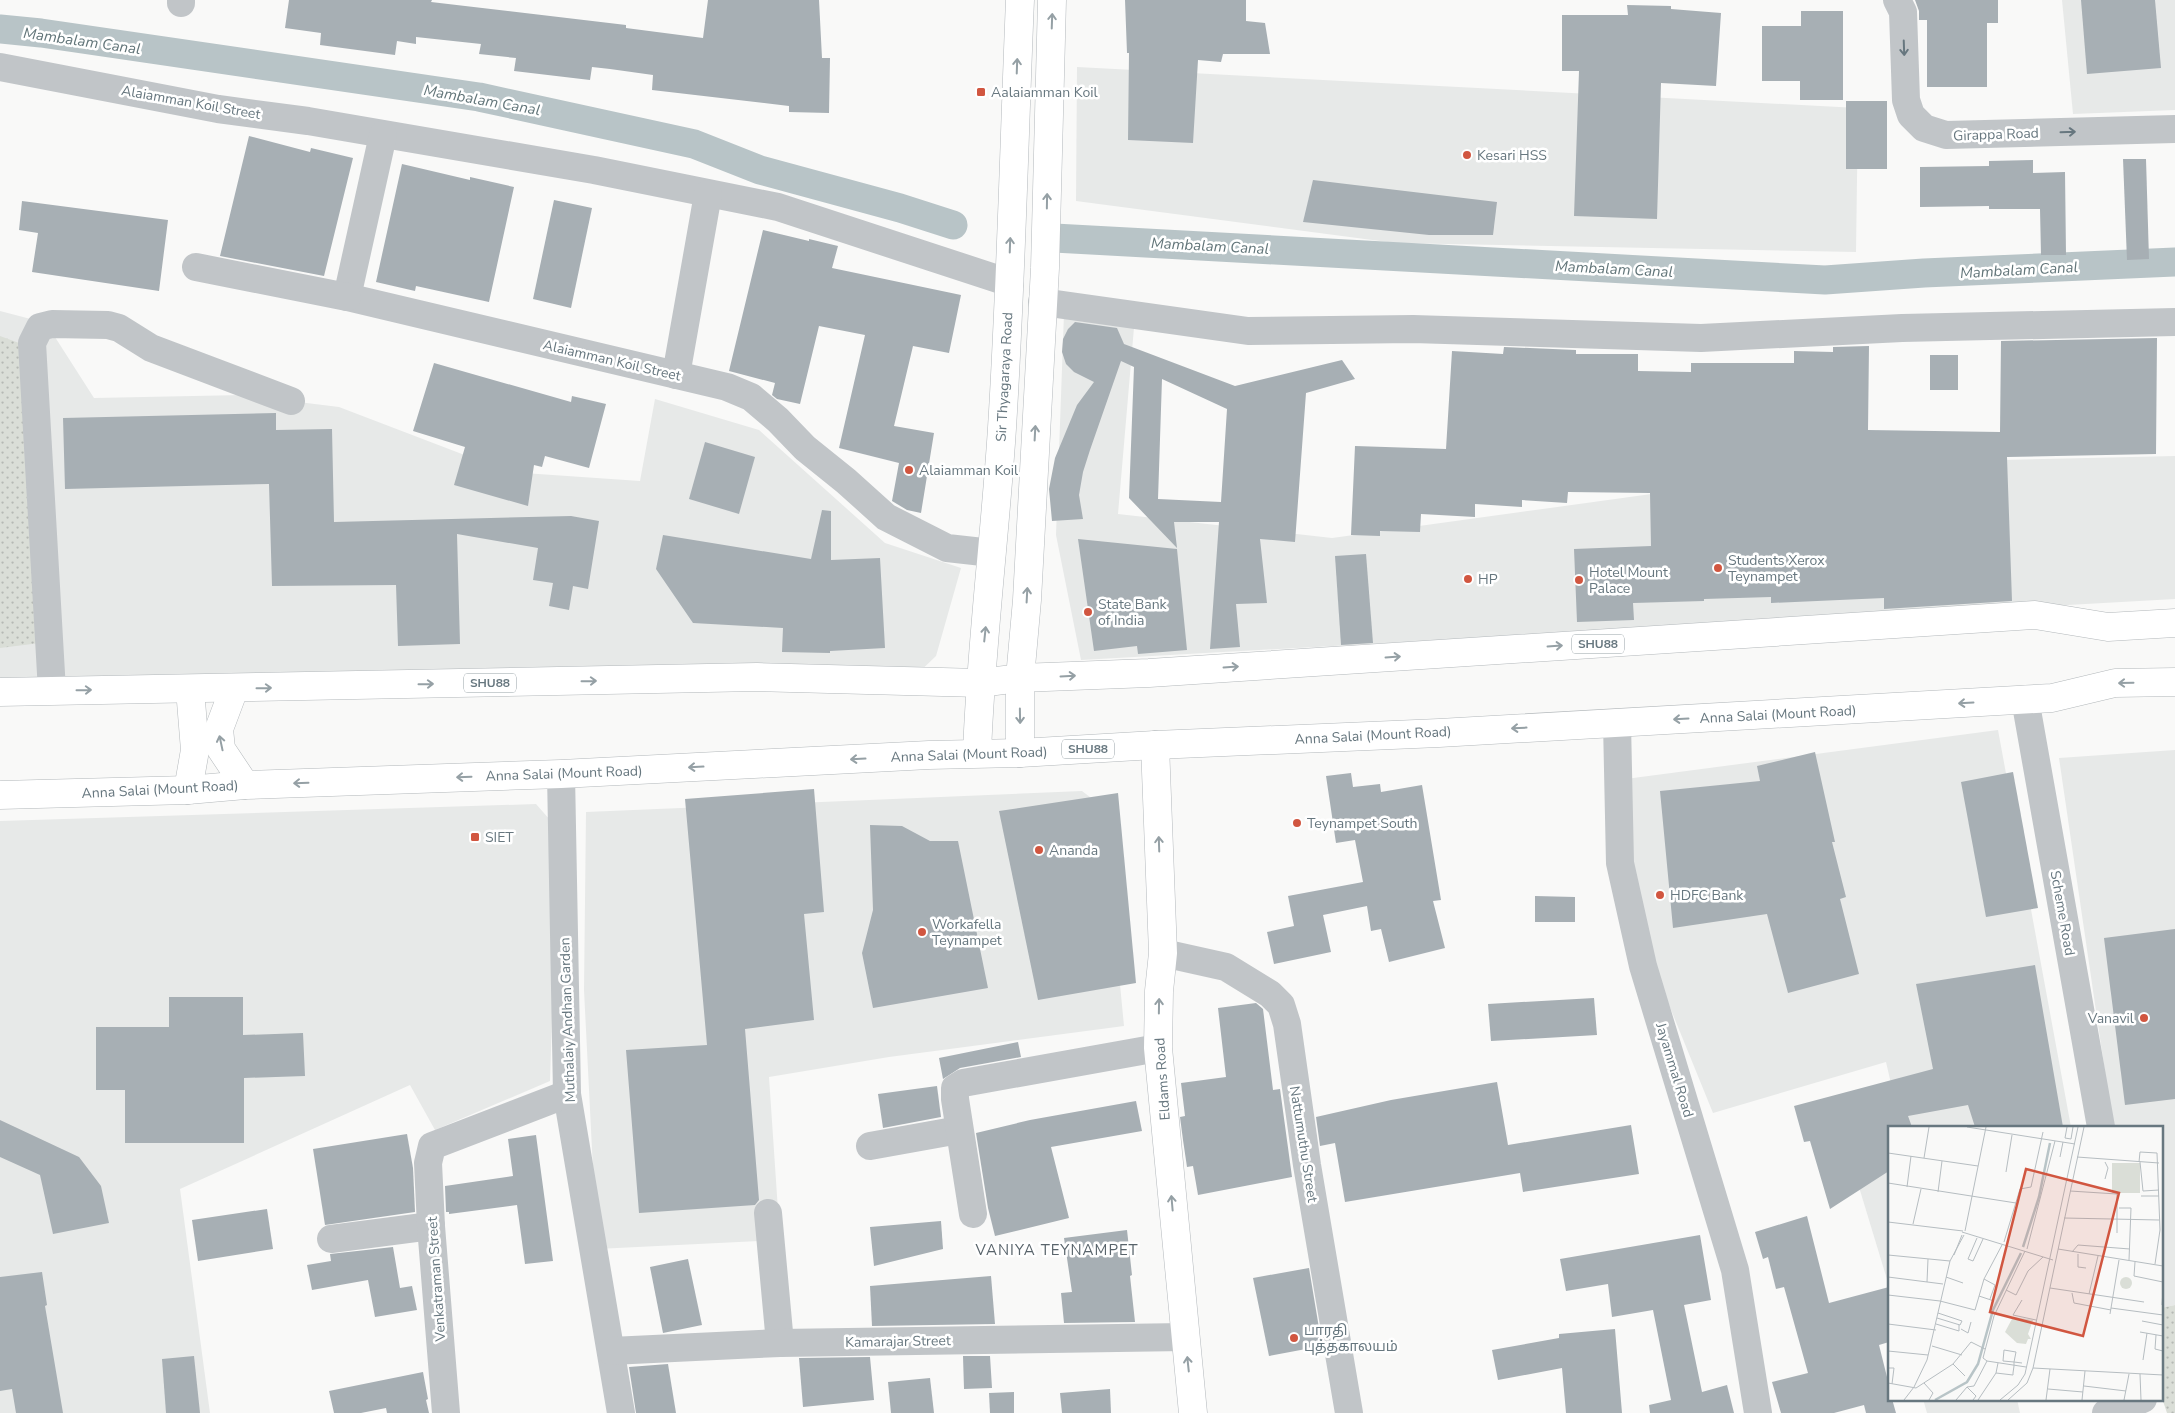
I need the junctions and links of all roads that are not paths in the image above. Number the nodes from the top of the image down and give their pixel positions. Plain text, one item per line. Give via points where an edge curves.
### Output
1 (1020, 0) edge
2 (1052, 0) edge
3 (1897, 0) edge
4 (0, 67) edge
5 (2175, 129) edge
6 (382, 135) junction
7 (708, 194) junction
8 (196, 267) dead end
9 (1010, 283) junction
10 (347, 297) junction
11 (1042, 302) junction
12 (2175, 322) edge
13 (676, 375) junction
14 (291, 401) dead end
15 (992, 553) junction
16 (2175, 623) edge
17 (1020, 678) junction
18 (2175, 682) edge
19 (980, 683) junction
20 (234, 688) junction
21 (190, 689) junction
22 (52, 691) junction
23 (0, 692) edge
24 (2025, 699) junction
25 (1617, 723) junction
26 (1156, 745) junction
27 (977, 753) junction
28 (1020, 753) junction
29 (561, 774) junction
30 (245, 785) junction
31 (188, 790) junction
32 (0, 795) edge
33 (1163, 952) junction
34 (1158, 1048) junction
35 (567, 1094) junction
36 (2102, 1126) edge
37 (959, 1130) junction
38 (870, 1146) dead end
39 (768, 1213) dead end
40 (973, 1214) dead end
41 (431, 1226) junction
42 (332, 1239) dead end
43 (1185, 1337) junction
44 (780, 1343) junction
45 (611, 1351) junction
46 (2140, 1400) edge
47 (446, 1413) edge
48 (620, 1413) edge
49 (1193, 1413) edge
50 (1349, 1413) edge
51 (1758, 1413) edge
52 (2106, 1413) edge

9 -> 1 main road, Sir Thyagaraya Road
11 -> 2 main road
3 -> 5 street, Girappa Road via 1903,12 1906,100 1911,115 1924,128 1946,135
4 - 6 street, Alaiamman Koil Street via 218,109
6 - 7 street, Alaiamman Koil Street via 594,170
6 - 10 street
7 - 9 street, Alaiamman Koil Street via 778,208
7 - 13 street
8 - 10 street, Alaiamman Koil Street
9 - 15 main road, Sir Thyagaraya Road
10 - 13 street, Alaiamman Koil Street
11 - 12 street via 1248,330 1413,329 1701,338 1902,328
17 -> 11 main road
13 - 15 street, Alaiamman Koil Street via 727,386 751,397 804,448 886,517 947,548
14 - 22 street via 151,348 119,328 52,324 40,327 32,343
19 -> 15 main road, Sir Thyagaraya Road
17 -> 16 main road, SHU88 via 2035,615 2108,627
17 - 19 main road, SHU88
17 -> 28 main road
18 -> 24 main road, Anna Salai (Mount Road) / SHU88 via 2115,683 2052,698
20 -> 19 main road, SHU88 via 757,677
19 - 27 main road, Sir Thyagaraya Road
20 - 21 main road, SHU88
30 -> 20 main road via 221,749 219,729
22 -> 21 main road, SHU88
21 - 31 main road via 195,750
22 - 23 main road, SHU88
24 -> 25 main road, Anna Salai (Mount Road) / SHU88
24 - 36 street, Scheme Road
25 -> 26 main road, Anna Salai (Mount Road) / SHU88
25 - 51 street, Jayammal Road via 1620,863 1643,966 1735,1270
26 - 28 main road, Anna Salai (Mount Road) / SHU88
33 -> 26 main road, Eldams Road
27 - 28 main road, Anna Salai (Mount Road) / SHU88
27 -> 29 main road, Anna Salai (Mount Road) / SHU88
29 -> 30 main road, Anna Salai (Mount Road) / SHU88
29 - 35 street, Muthalaiy Andhan Garden
30 - 31 main road, Anna Salai (Mount Road) / SHU88
31 - 32 main road, Anna Salai (Mount Road) / SHU88
34 -> 33 main road, Eldams Road
33 - 50 street, Nattumuthu Street via 1226,966 1270,994 1281,1005 1287,1024
34 - 37 street via 963,1083 955,1088
43 -> 34 main road, Eldams Road
35 - 41 street, Venkatraman Street via 432,1146 428,1163
35 - 45 street, Muthalaiy Andhan Garden
37 - 38 street
37 - 40 street
39 - 44 street
41 - 42 street
41 - 47 street, Venkatraman Street
43 - 44 street, Kamarajar Street
49 -> 43 main road, Eldams Road
44 - 45 street, Kamarajar Street
45 - 48 street, Muthalaiy Andhan Garden
46 - 52 street

